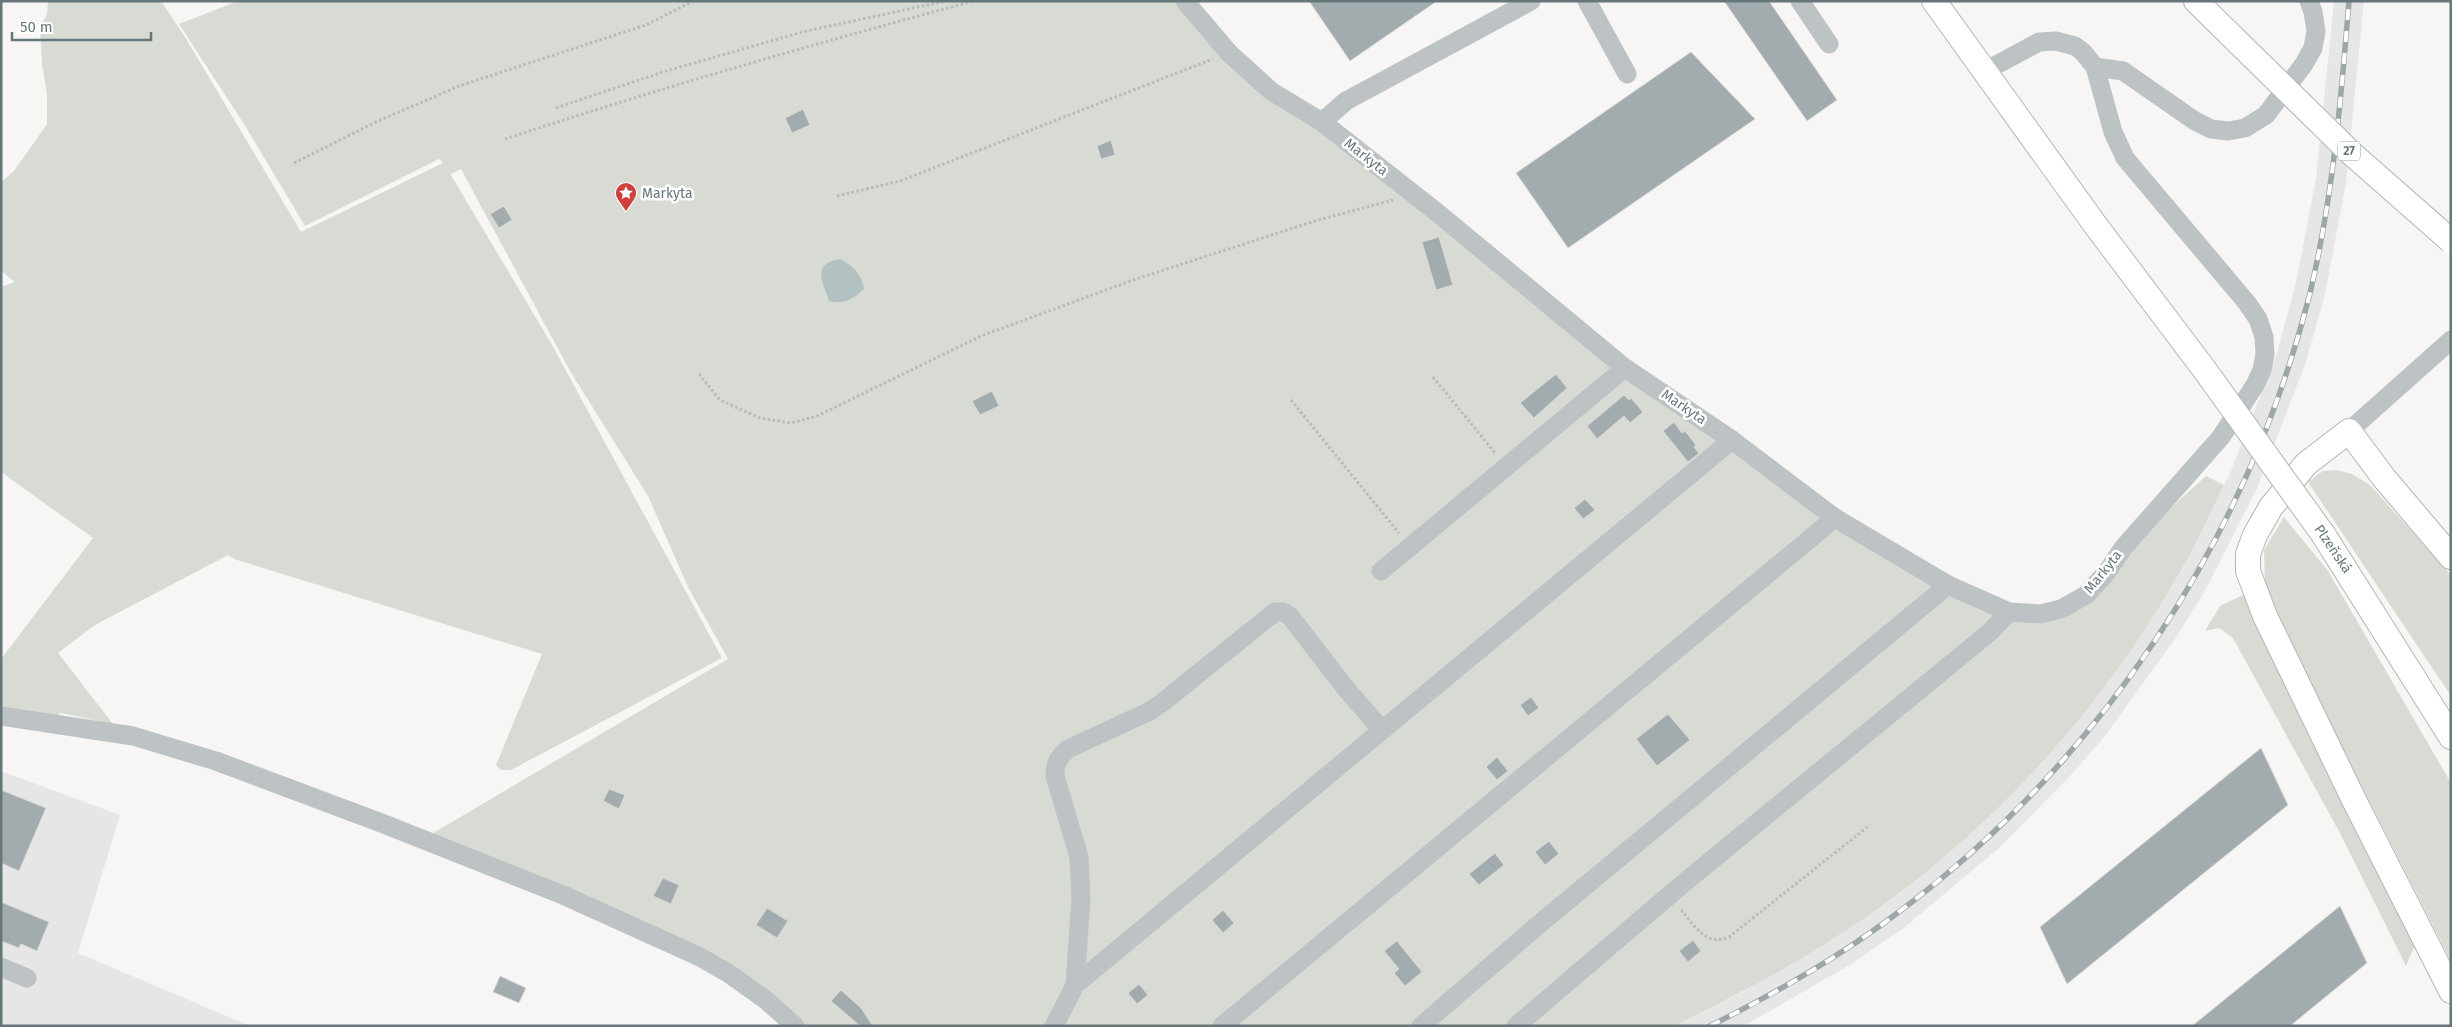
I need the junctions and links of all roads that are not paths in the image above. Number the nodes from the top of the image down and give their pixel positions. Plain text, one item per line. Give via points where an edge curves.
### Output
1 (1185, 1) edge
2 (1531, 1) edge
3 (1587, 1) edge
4 (1800, 1) edge
5 (1934, 1) edge
6 (2196, 1) edge
7 (2309, 1) edge
8 (1829, 44) dead end
9 (2095, 67) junction
10 (1985, 71) junction
11 (1627, 74) dead end
12 (1322, 122) junction
13 (2451, 241) edge
14 (2451, 340) edge
15 (1625, 368) junction
16 (2349, 431) junction
17 (1732, 440) junction
18 (1835, 518) junction
19 (2451, 557) edge
20 (1381, 571) dead end
21 (1948, 585) junction
22 (2009, 612) junction
23 (1, 716) edge
24 (1382, 730) junction
25 (2451, 737) edge
26 (1, 967) edge
27 (26, 978) dead end
28 (1074, 985) junction
29 (2451, 991) edge
30 (795, 1026) edge
31 (1054, 1026) edge
32 (1222, 1026) edge
33 (1421, 1026) edge
34 (1516, 1026) edge

1 - 12 street, Markyta via 1230,53 1271,91
2 - 12 street via 1346,101
3 - 11 street
4 - 8 street
5 - 10 main road, Plzeňská
6 - 13 main road, 27, bridge via 2338,141
7 - 9 street via 2316,31 2313,48 2266,115 2245,128 2228,131 2210,129 2123,71
9 - 10 street via 2075,46 2046,41 2027,47
9 - 22 street, Markyta via 2113,132 2125,158 2247,303 2258,319 2265,354 2255,386 2222,437 2123,548 2086,595 2061,609 2040,614
10 - 25 main road, Plzeňská, bridge via 2323,534
12 - 15 street, Markyta via 1415,194
14 - 16 street
15 - 17 street, Markyta
15 - 20 street
16 - 19 main road via 2396,494
16 - 29 main road via 2306,464 2271,507 2248,554 2248,571 2265,616
17 - 18 street, Markyta
17 - 24 street
18 - 21 street, Markyta
18 - 32 street
21 - 22 street, Markyta
21 - 33 street
22 - 34 street via 1990,632
23 - 30 street via 133,736 216,761 384,824 563,895 698,956 766,1000
24 - 28 street
24 - 28 street via 1290,616 1275,612 1163,702 1060,756 1055,776 1079,857 1081,898
26 - 27 street
28 - 31 street

